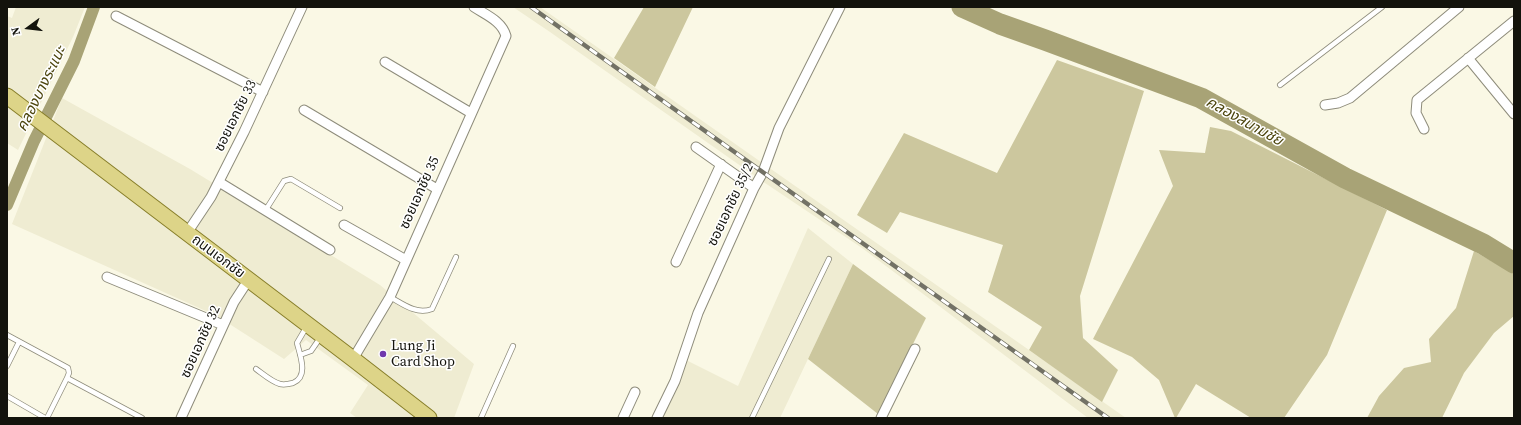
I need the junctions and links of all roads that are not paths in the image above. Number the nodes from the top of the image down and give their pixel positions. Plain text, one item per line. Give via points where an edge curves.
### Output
1 (302, 7) edge
2 (474, 7) edge
3 (840, 7) edge
4 (1382, 7) edge
5 (1459, 7) edge
6 (116, 16) dead end
7 (1514, 21) edge
8 (1468, 58) junction
9 (385, 62) dead end
10 (1280, 85) dead end
11 (263, 92) junction
12 (7, 96) edge
13 (1325, 105) dead end
14 (304, 110) dead end
15 (471, 113) junction
16 (1514, 114) edge
17 (1424, 129) dead end
18 (696, 147) dead end
19 (721, 164) junction
20 (219, 182) junction
21 (437, 188) junction
22 (754, 188) junction
23 (340, 208) dead end
24 (265, 211) junction
25 (344, 225) dead end
26 (187, 233) junction
27 (330, 250) dead end
28 (456, 257) dead end
29 (829, 259) dead end
30 (406, 260) junction
31 (676, 262) dead end
32 (107, 277) dead end
33 (248, 279) junction
34 (390, 297) junction
35 (308, 324) junction
36 (223, 325) junction
37 (7, 335) edge
38 (322, 335) junction
39 (20, 342) junction
40 (513, 346) dead end
41 (916, 349) dead end
42 (300, 355) junction
43 (353, 359) junction
44 (7, 366) edge
45 (256, 369) dead end
46 (67, 378) junction
47 (635, 392) dead end
48 (7, 396) edge
49 (46, 418) edge
50 (142, 418) edge
51 (181, 418) edge
52 (429, 418) edge
53 (481, 418) edge
54 (623, 418) edge
55 (657, 418) edge
56 (752, 418) edge
57 (881, 418) edge

1 - 11 street, ซอยเอกชัย 33
2 - 15 street, ซอยเอกชัย 35 via 500,24 506,36
3 - 22 street, ซอยเอกชัย 35/2 via 779,128 763,172
4 - 10 lane
5 - 13 street via 1350,98
6 - 11 street
7 - 8 street
8 - 16 street
8 - 17 street via 1417,100 1416,113
9 - 15 street
11 - 20 street, ซอยเอกชัย 33
12 - 26 main road, ถนนเอกชัย
14 - 21 street
15 - 21 street, ซอยเอกชัย 35
18 - 19 street
19 - 22 street
19 - 31 street
20 - 24 street
20 - 26 street, ซอยเอกชัย 33
21 - 30 street, ซอยเอกชัย 35
22 - 55 street, ซอยเอกชัย 35/2 via 698,313 675,381
23 - 24 lane via 291,179 284,181
24 - 27 street
25 - 30 street
26 - 33 main road, ถนนเอกชัย
28 - 34 lane via 432,309 424,312 415,310
29 - 56 lane
30 - 34 street, ซอยเอกชัย 35
32 - 36 street
33 - 35 main road, ถนนเอกชัย
33 - 36 street, ซอยเอกชัย 32
34 - 43 street, ซอยเอกชัย 35
35 - 38 main road, ถนนเอกชัย
35 - 42 lane via 297,343
36 - 51 street, ซอยเอกชัย 32
37 - 39 lane
38 - 42 lane via 311,352
38 - 43 main road, ถนนเอกชัย
39 - 44 lane
39 - 46 lane via 68,368
40 - 53 lane
41 - 57 street
42 - 45 lane via 302,375 298,381 290,384 280,384
43 - 52 main road, ถนนเอกชัย
46 - 49 lane
46 - 50 lane
47 - 54 street
48 - 49 lane

